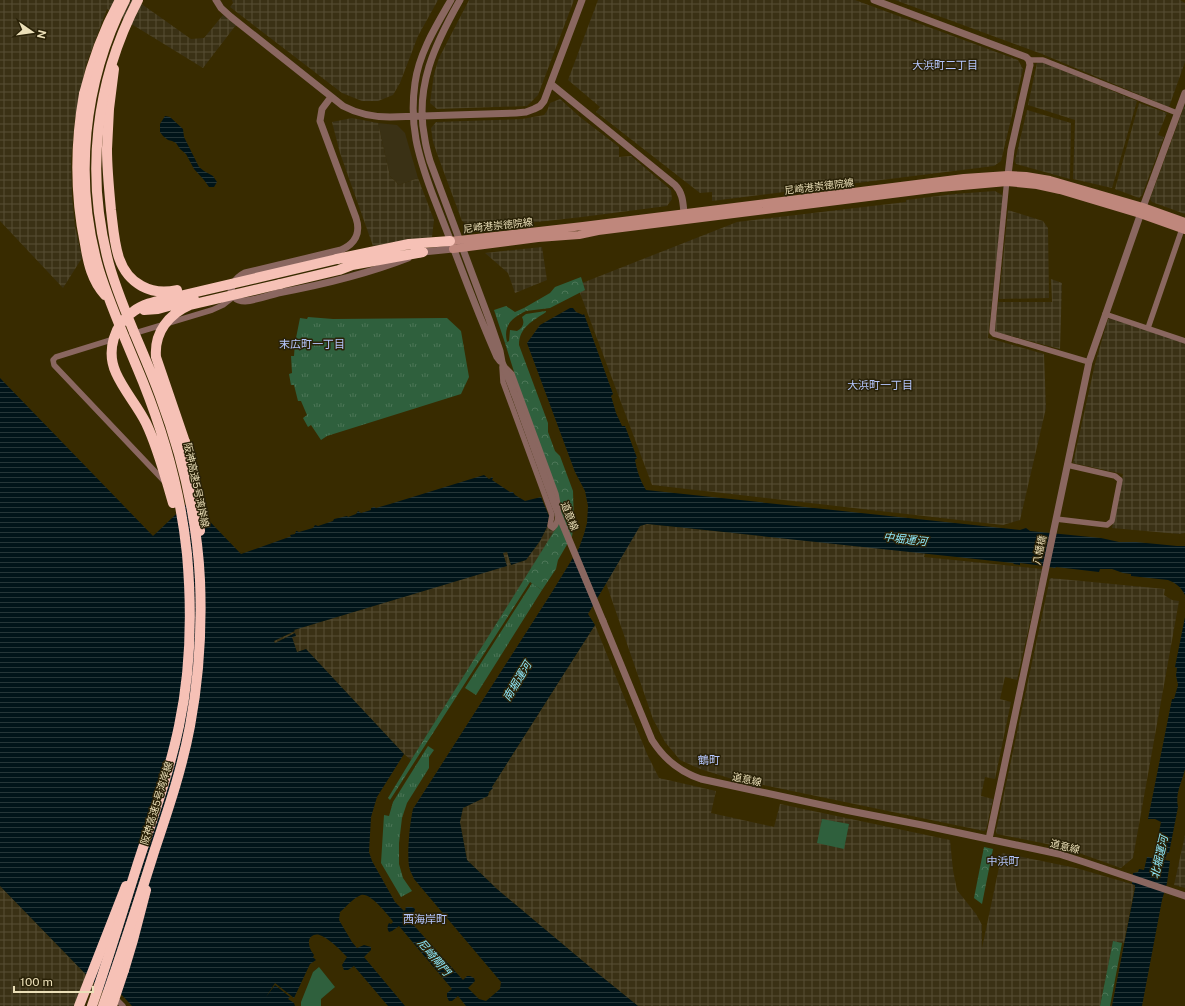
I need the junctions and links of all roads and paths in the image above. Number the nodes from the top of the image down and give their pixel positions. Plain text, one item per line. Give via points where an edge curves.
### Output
1 (120, 0) edge
2 (125, 0) edge
3 (138, 0) edge
4 (216, 0) edge
5 (451, 0) edge
6 (460, 0) edge
7 (582, 0) edge
8 (874, 0) edge
9 (129, 17) junction
10 (1029, 60) junction
11 (551, 84) junction
12 (1185, 93) edge
13 (331, 97) junction
14 (1177, 113) junction
15 (422, 116) junction
16 (413, 117) junction
17 (1007, 178) junction
18 (1141, 210) junction
19 (684, 213) junction
20 (1184, 227) edge
21 (456, 244) junction
22 (423, 252) junction
23 (338, 265) junction
24 (280, 273) junction
25 (234, 296) junction
26 (1105, 314) junction
27 (1148, 328) junction
28 (1185, 341) edge
29 (502, 362) junction
30 (1089, 362) junction
31 (1067, 465) junction
32 (182, 500) dead end
33 (1056, 519) junction
34 (189, 580) junction
35 (201, 624) junction
36 (163, 787) junction
37 (159, 837) junction
38 (989, 839) junction
39 (1185, 896) edge
40 (79, 1006) edge
41 (86, 1006) edge
42 (92, 1006) edge
43 (103, 1006) edge
44 (112, 1006) edge
45 (123, 1006) edge

1 - 23 highway, bridge via 89,76 79,131 79,212 90,267 100,290 119,304 133,309 150,310
2 - 34 highway, 阪神高速5号湾岸線, bridge via 103,52 90,105 86,150 87,208 103,281 150,400 169,460 179,500
3 - 9 highway, 阪神高速5号湾岸線, bridge
4 - 13 street via 231,17
5 - 16 street via 429,40 420,64 415,82
6 - 15 street via 445,26 427,71
7 - 11 street
8 - 10 street
9 - 24 highway, bridge via 117,55 108,117 107,149 115,239 125,270 139,285 162,292
9 - 35 highway, 阪神高速5号湾岸線, bridge via 108,76 100,115 96,151 98,208 116,285 174,436 186,482 198,555
10 - 14 street via 1043,60
10 - 17 street via 1030,65 1010,150
11 - 15 street via 540,106 526,112
11 - 19 street via 675,185 682,198
12 - 14 street, 八幡橋
13 - 16 street via 348,108 372,116
13 - 25 street via 322,110 320,121 358,225 356,238 348,247 341,250 244,273 232,285 231,292
14 - 18 street, 八幡橋
15 - 16 street
15 - 21 street via 430,161
16 - 21 street via 418,152
17 - 18 main road, 尼崎港崇徳院線 via 1026,176 1050,180
17 - 19 main road, 尼崎港崇徳院線 via 949,180
17 - 21 main road, 尼崎港崇徳院線 via 579,235
17 - 30 street via 992,332
18 - 20 main road, 尼崎港崇徳院線
18 - 26 street, 八幡橋
19 - 21 main road, 尼崎港崇徳院線
20 - 27 street
21 - 22 street
21 - 23 highway via 409,244
21 - 29 street, 道意線 via 491,325
22 - 23 highway via 352,265
22 - 25 street via 393,264 316,286 245,301
23 - 24 highway, bridge
23 - 35 highway, bridge via 190,305 172,316 160,332 156,347 157,361 185,442 194,485 204,579
24 - 34 highway, bridge via 140,307 124,319 113,342 112,358 116,373 145,421 161,460 174,506
25 - 32 street via 212,310 53,360 54,365
26 - 27 street
26 - 30 street, 八幡橋
27 - 28 street
29 - 29 street via 512,374 556,494 558,507 556,526 553,528 550,526 552,515 548,502 503,382
29 - 38 street, 道意線, bridge via 555,506 652,740 663,756 688,774 701,779
30 - 31 street, 八幡橋
31 - 33 street, 八幡橋
31 - 33 street via 1115,476 1120,480 1112,521 1107,525
33 - 38 street, 八幡橋
34 - 36 highway, 阪神高速5号湾岸線, bridge via 190,630 186,681 179,725
35 - 37 highway, 阪神高速5号湾岸線, bridge via 190,727
36 - 40 highway, bridge
36 - 42 highway, 阪神高速5号湾岸線, bridge
37 - 43 highway, 阪神高速5号湾岸線, bridge
37 - 44 highway, bridge via 133,940
38 - 39 street, 道意線 via 1059,854
41 - 45 street via 99,995 118,1001

